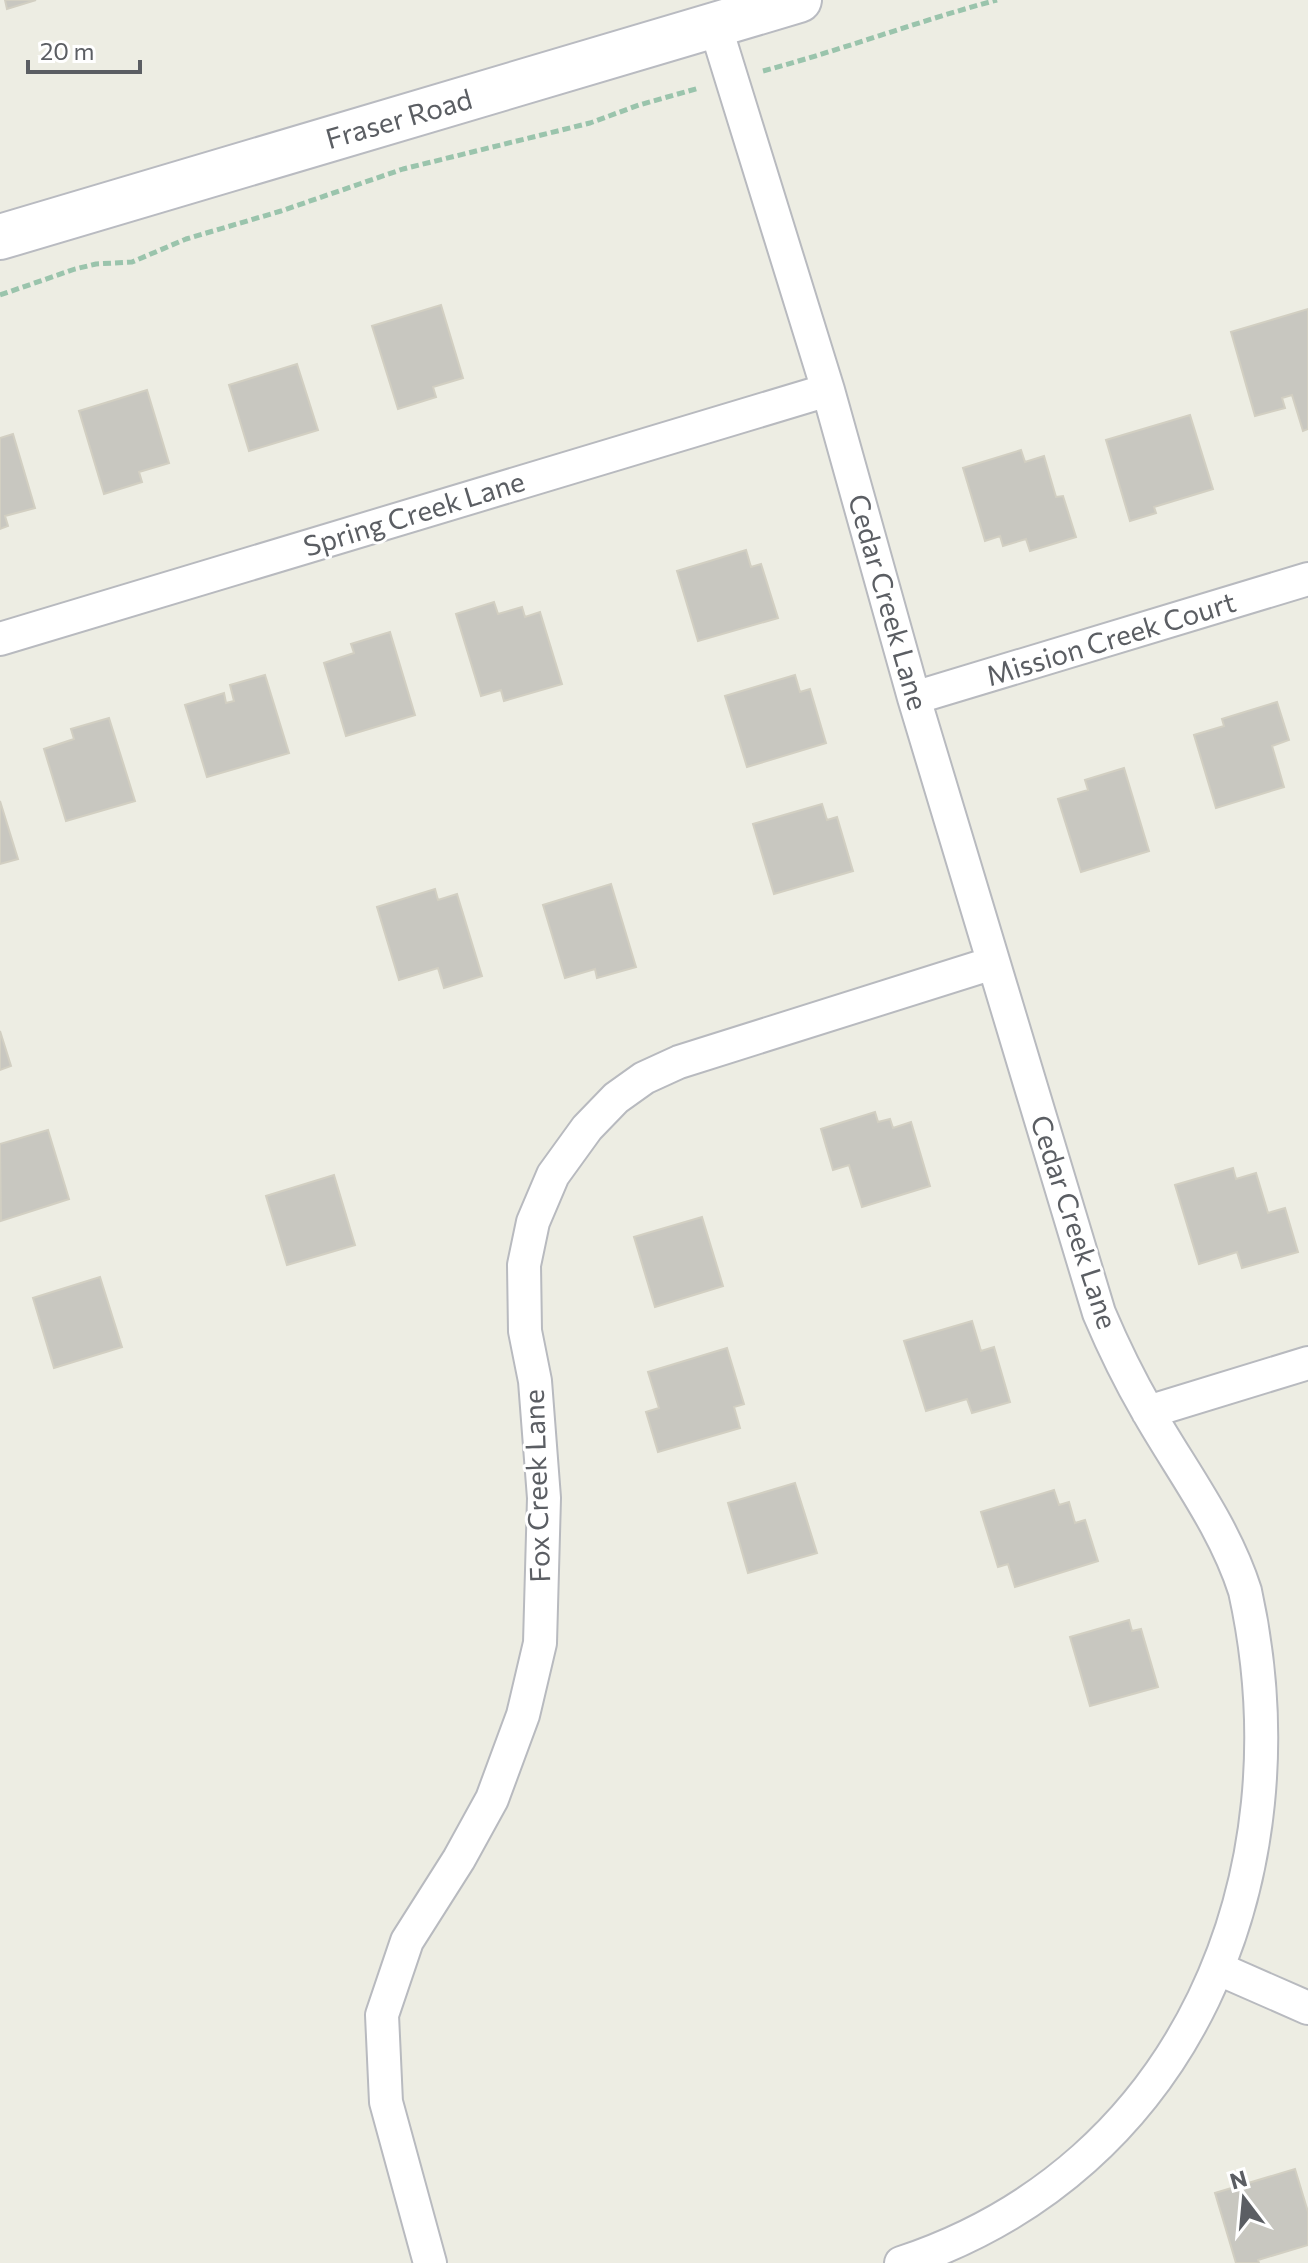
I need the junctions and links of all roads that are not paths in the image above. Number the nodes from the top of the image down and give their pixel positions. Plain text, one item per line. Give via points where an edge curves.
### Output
1 (799, 0) edge
2 (715, 25) junction
3 (0, 237) edge
4 (828, 390) junction
5 (1308, 579) edge
6 (0, 639) edge
7 (914, 698) junction
8 (993, 963) junction
9 (1308, 1363) edge
10 (1148, 1412) junction
11 (1226, 1972) junction
12 (1308, 2008) edge
13 (430, 2263) edge
14 (901, 2263) edge

1 - 2 street, Fraser Road
2 - 3 street, Fraser Road
2 - 4 street, Cedar Creek Lane
4 - 6 street, Spring Creek Lane
4 - 7 street, Cedar Creek Lane
5 - 7 street, Mission Creek Court
7 - 8 street, Cedar Creek Lane
8 - 10 street, Cedar Creek Lane via 1099,1313
8 - 13 street, Fox Creek Lane via 679,1062 644,1078 587,1128 553,1175 524,1265 523,1298 544,1498 540,1643 523,1715 492,1799 407,1941 382,2015 386,2102
9 - 10 street
10 - 11 street, Cedar Creek Lane via 1223,1537 1261,1650 1271,1707 1273,1763 1263,1860
11 - 12 street
11 - 14 street, Cedar Creek Lane via 1203,2022 1155,2092 1090,2158 1016,2212

